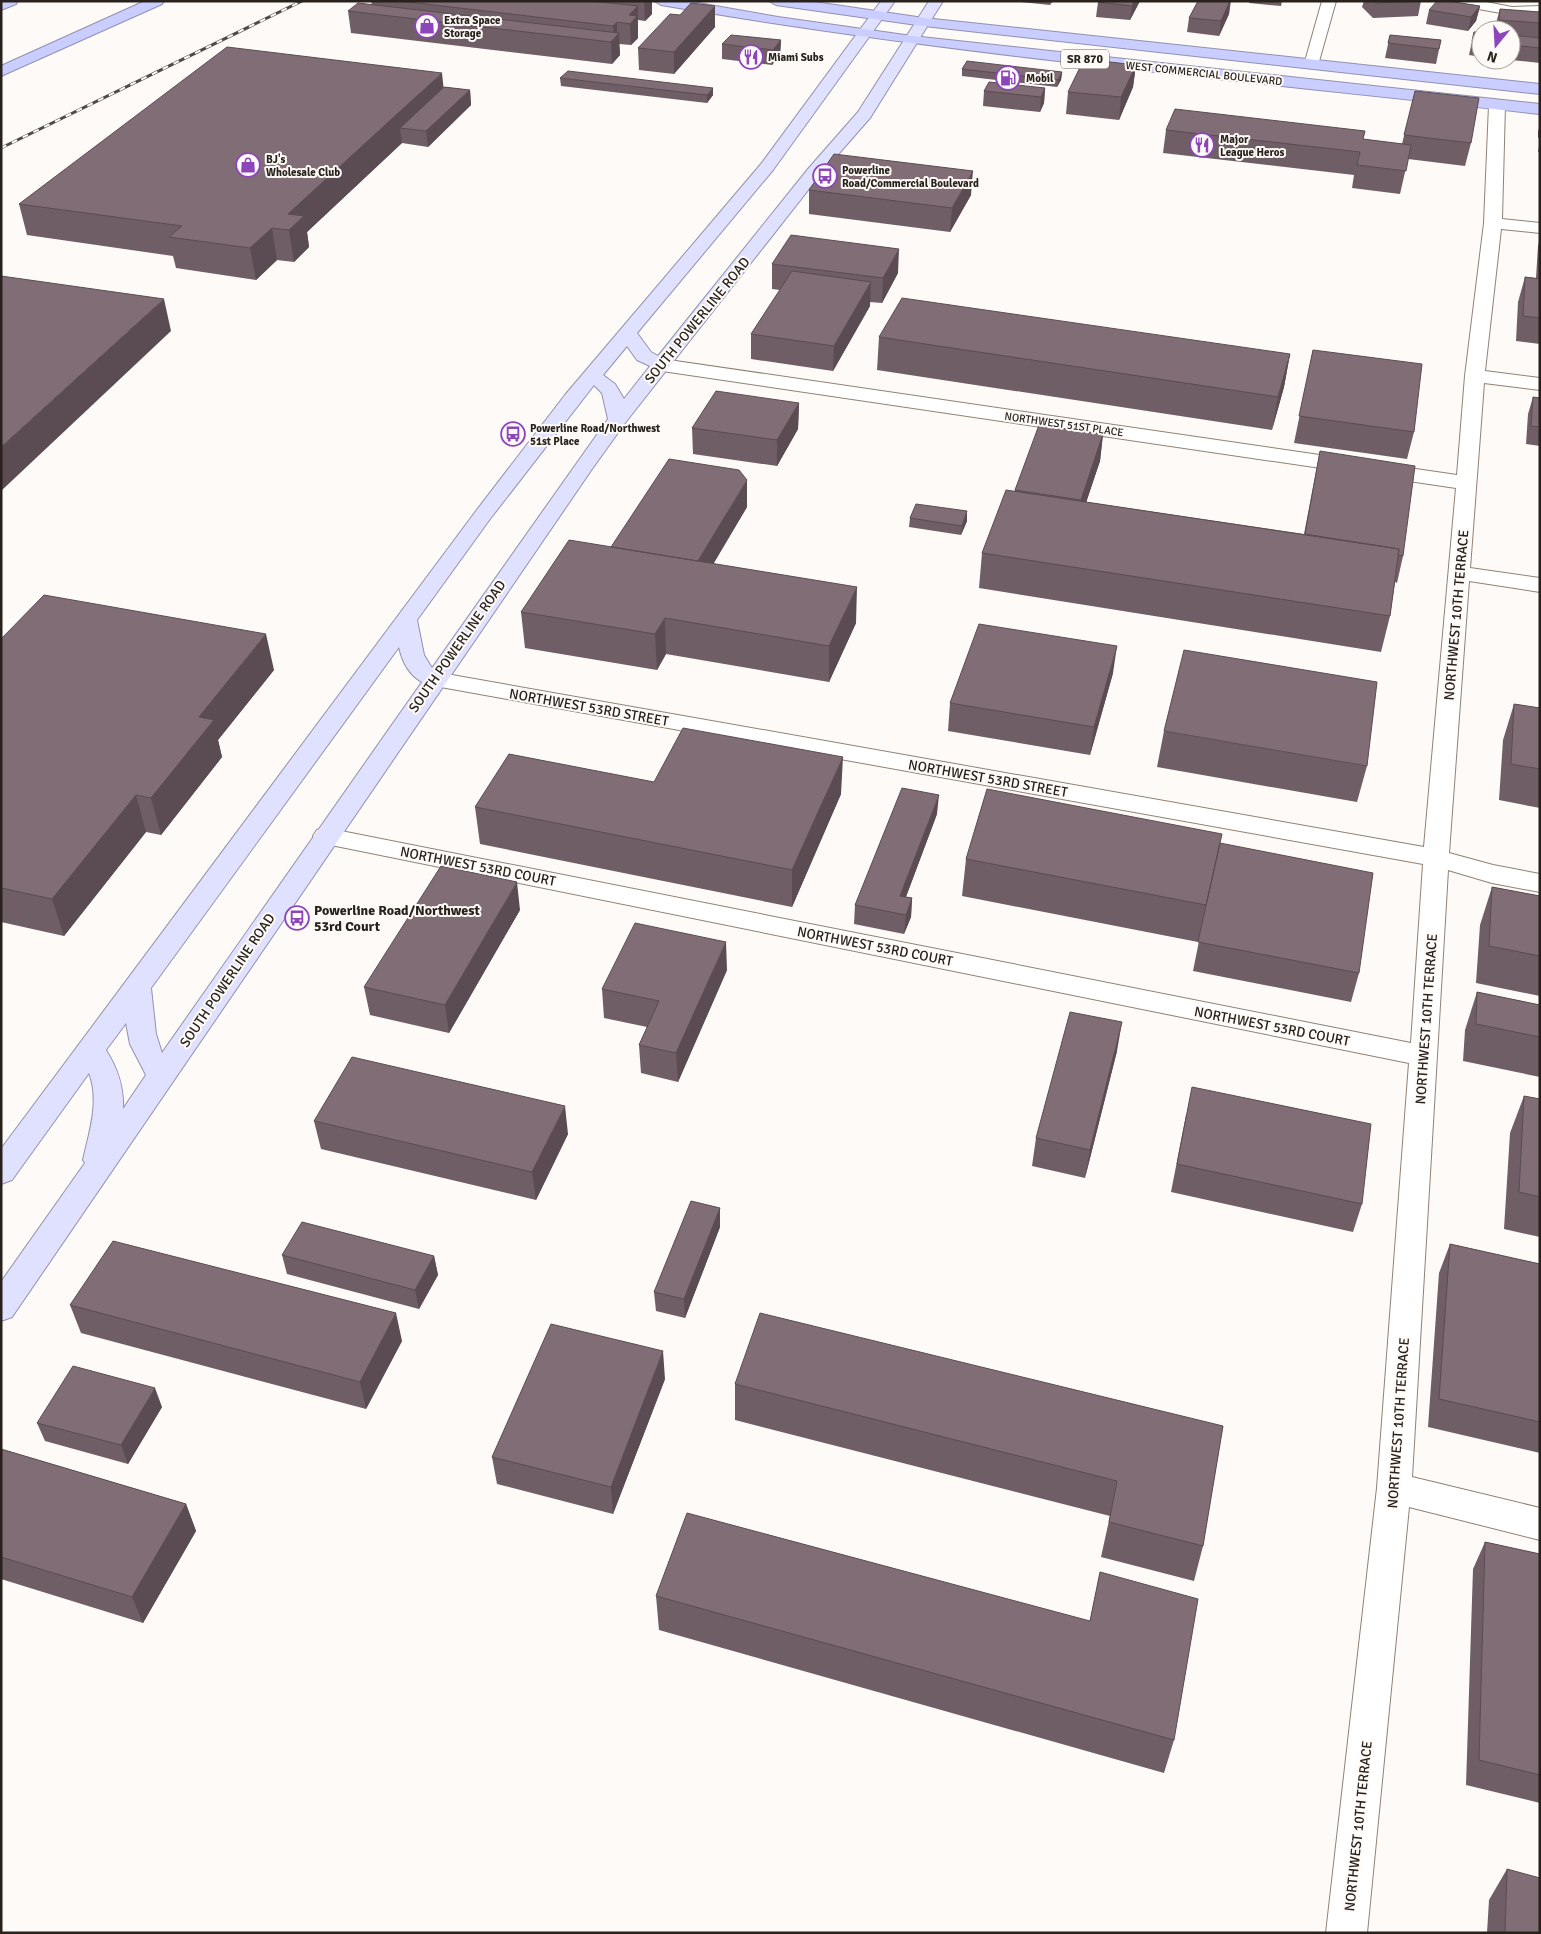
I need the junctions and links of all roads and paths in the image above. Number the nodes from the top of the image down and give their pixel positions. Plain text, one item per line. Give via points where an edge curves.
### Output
1 (11, 1) edge
2 (156, 1) edge
3 (661, 1) edge
4 (776, 1) edge
5 (888, 1) edge
6 (936, 1) edge
7 (1329, 1) edge
8 (1456, 1) edge
9 (1, 6) edge
10 (1540, 10) edge
11 (878, 15) junction
12 (924, 22) junction
13 (864, 34) junction
14 (912, 40) junction
15 (1311, 65) junction
16 (1, 72) edge
17 (1540, 90) edge
18 (1497, 105) junction
19 (1540, 109) edge
20 (1493, 223) junction
21 (1540, 228) edge
22 (628, 334) junction
23 (662, 365) junction
24 (1475, 376) junction
25 (591, 377) junction
26 (1540, 384) edge
27 (618, 419) junction
28 (1466, 483) junction
29 (1460, 572) junction
30 (1540, 585) edge
31 (406, 620) junction
32 (434, 679) junction
33 (326, 836) junction
34 (1436, 858) junction
35 (1540, 883) edge
36 (137, 987) junction
37 (91, 1050) junction
38 (1424, 1056) junction
39 (162, 1076) junction
40 (1, 1172) edge
41 (96, 1172) junction
42 (1, 1308) edge
43 (1394, 1488) junction
44 (1540, 1524) edge
45 (1346, 1933) edge

1 - 9 highway
2 - 16 highway
3 - 13 highway, WEST COMMERCIAL BOULEVARD / SR 870
4 - 11 highway, WEST COMMERCIAL BOULEVARD / SR 870
5 - 11 main road
6 - 12 main road, SOUTH POWERLINE ROAD
7 - 15 street
8 - 10 street via 1512,11
11 - 12 highway, WEST COMMERCIAL BOULEVARD / SR 870
11 - 13 main road
12 - 14 main road, SOUTH POWERLINE ROAD
12 - 15 highway, WEST COMMERCIAL BOULEVARD / SR 870
13 - 14 highway, WEST COMMERCIAL BOULEVARD / SR 870
13 - 22 main road via 767,167
14 - 18 highway, WEST COMMERCIAL BOULEVARD / SR 870
14 - 23 main road, SOUTH POWERLINE ROAD via 864,114
15 - 17 highway, WEST COMMERCIAL BOULEVARD / SR 870
18 - 19 highway, WEST COMMERCIAL BOULEVARD / SR 870
18 - 20 street, NORTHWEST 10TH TERRACE
20 - 21 street
20 - 24 street, NORTHWEST 10TH TERRACE
22 - 23 main road via 644,356
22 - 25 main road
23 - 27 main road, SOUTH POWERLINE ROAD
23 - 28 street, NORTHWEST 51ST PLACE
24 - 26 street
24 - 28 street, NORTHWEST 10TH TERRACE
25 - 27 main road via 610,388
25 - 31 main road via 494,500
27 - 32 main road, SOUTH POWERLINE ROAD
28 - 29 street, NORTHWEST 10TH TERRACE
29 - 30 street
29 - 34 street, NORTHWEST 10TH TERRACE
31 - 32 main road via 415,663
31 - 36 main road
32 - 33 main road, SOUTH POWERLINE ROAD
32 - 34 street, NORTHWEST 53RD STREET
33 - 38 street, NORTHWEST 53RD COURT
33 - 39 main road, SOUTH POWERLINE ROAD
34 - 35 street, NORTHWEST 53RD STREET
34 - 38 street, NORTHWEST 10TH TERRACE
36 - 37 main road
36 - 39 main road via 144,1047
37 - 40 main road
37 - 41 main road via 102,1064 109,1094
38 - 43 street, NORTHWEST 10TH TERRACE
39 - 41 main road, SOUTH POWERLINE ROAD
41 - 42 main road, SOUTH POWERLINE ROAD
43 - 44 street
43 - 45 street, NORTHWEST 10TH TERRACE

